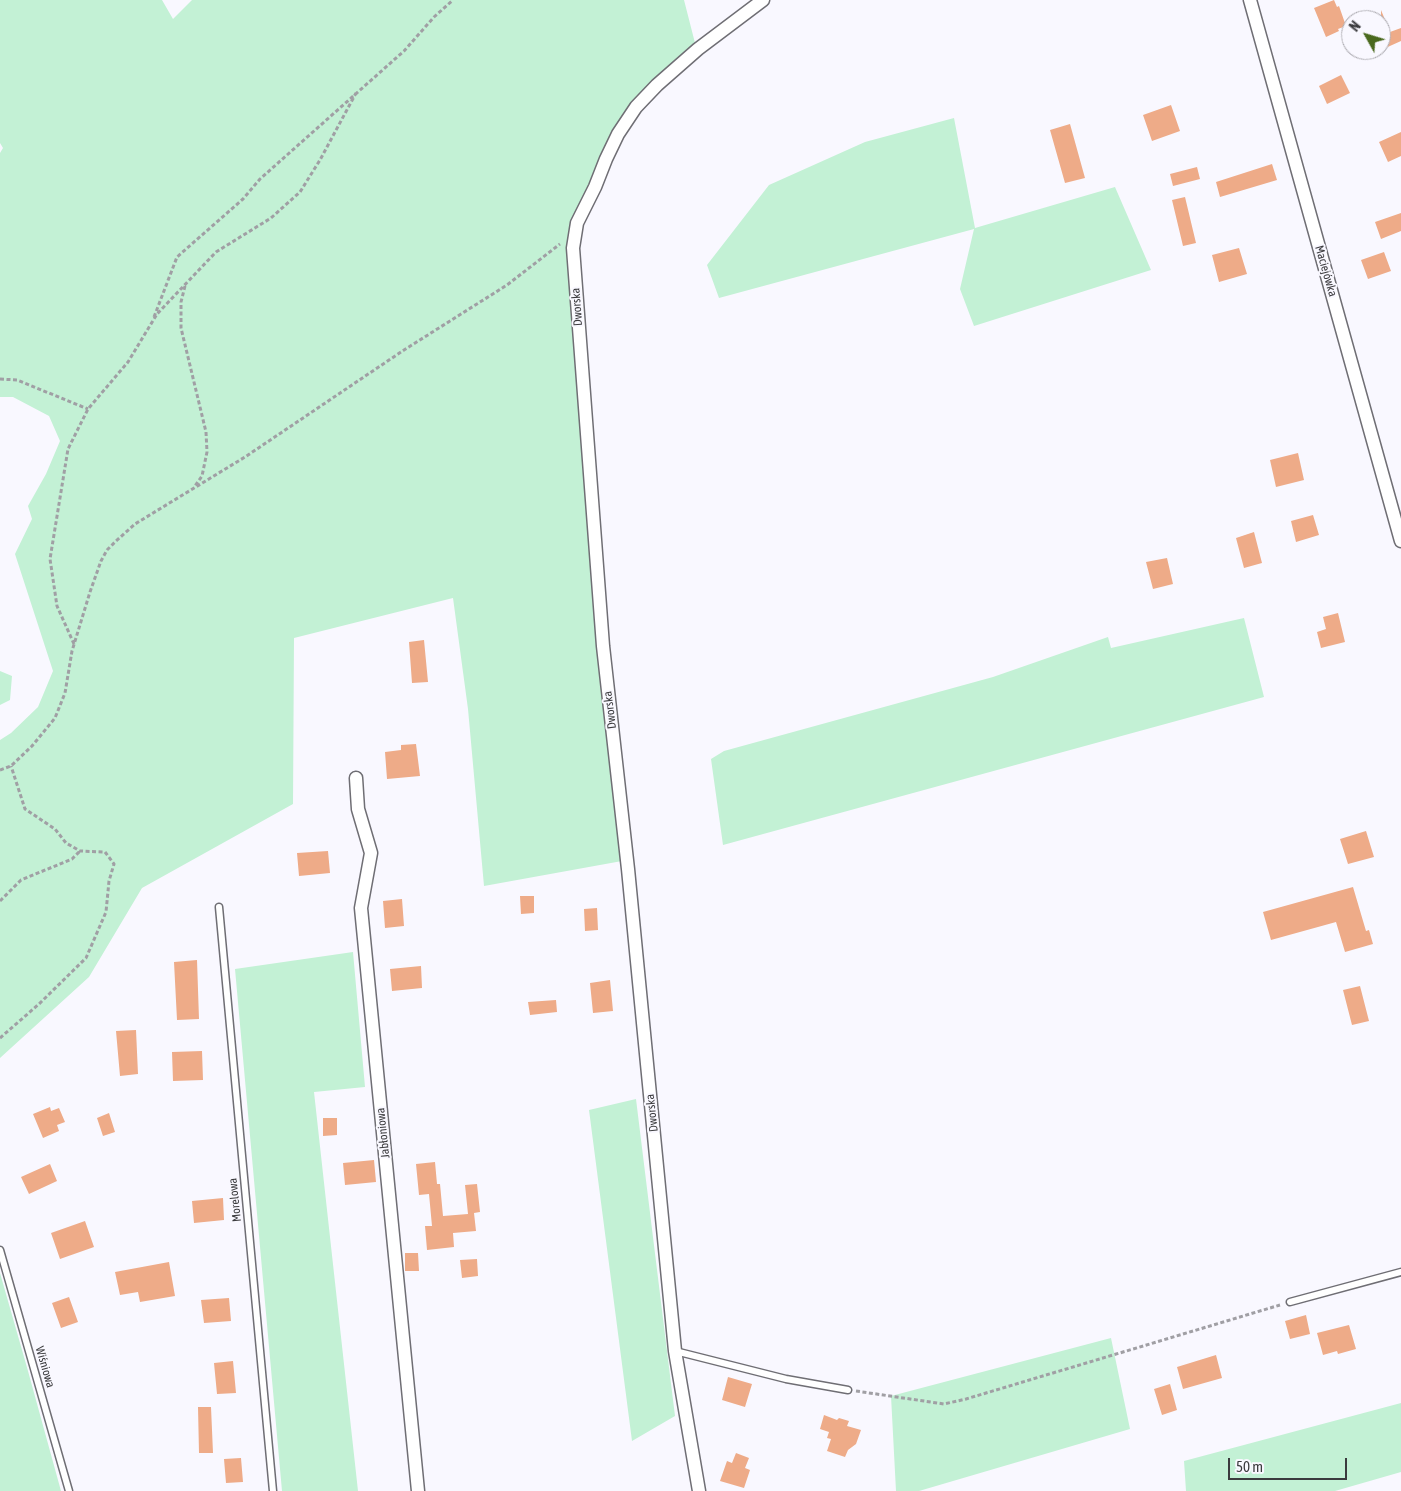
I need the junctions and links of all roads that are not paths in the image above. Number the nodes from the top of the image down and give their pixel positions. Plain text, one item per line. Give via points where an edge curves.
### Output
1 (763, 0) edge
2 (1250, 0) edge
3 (1401, 542) edge
4 (356, 778) dead end
5 (219, 907) dead end
6 (0, 1250) edge
7 (1401, 1272) edge
8 (1290, 1302) road end
9 (675, 1351) junction
10 (848, 1390) road end
11 (69, 1491) edge
12 (273, 1491) edge
13 (418, 1491) edge
14 (699, 1491) edge

1 - 9 street, Dworska via 698,49 636,107 618,134 577,222 574,248 603,646
2 - 3 street, Maciejówka
4 - 13 street, Jabłoniowa via 358,809 371,853 361,908
5 - 12 lane, Morelowa
6 - 11 lane, Wiśniowa
7 - 8 lane
9 - 10 lane via 786,1379
9 - 14 street, Dworska

